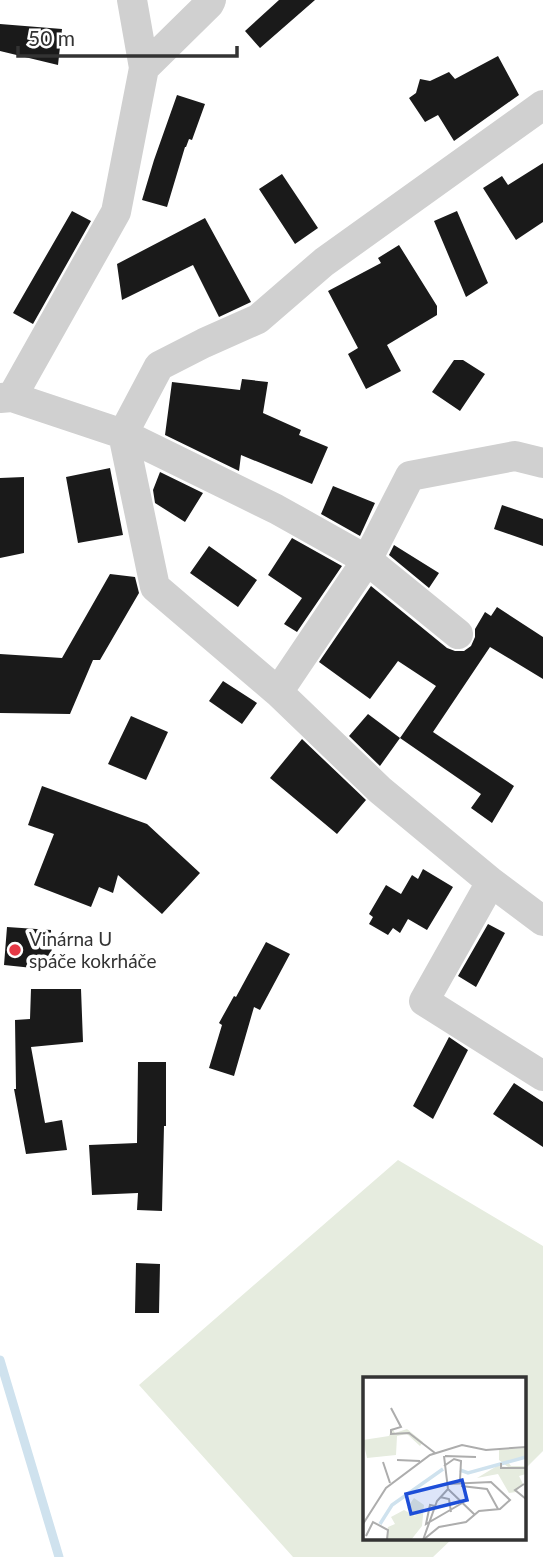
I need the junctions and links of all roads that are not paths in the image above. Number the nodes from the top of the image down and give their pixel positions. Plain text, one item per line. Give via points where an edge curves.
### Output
1 (132, 0) edge
2 (211, 0) edge
3 (144, 68) junction
4 (543, 105) edge
5 (6, 397) edge
6 (123, 434) junction
7 (543, 463) edge
8 (367, 560) junction
9 (458, 634) dead end
10 (278, 692) junction
11 (491, 882) junction
12 (543, 921) edge
13 (543, 1076) edge

1 - 3 street
2 - 3 street
3 - 5 street via 116,212
4 - 6 street via 324,262 258,319 159,366
5 - 6 street
6 - 8 street via 276,509
6 - 10 street via 155,587
7 - 8 street via 515,456 410,476
8 - 9 street
8 - 10 street
10 - 11 street via 380,790
11 - 12 street
11 - 13 street via 424,1001

